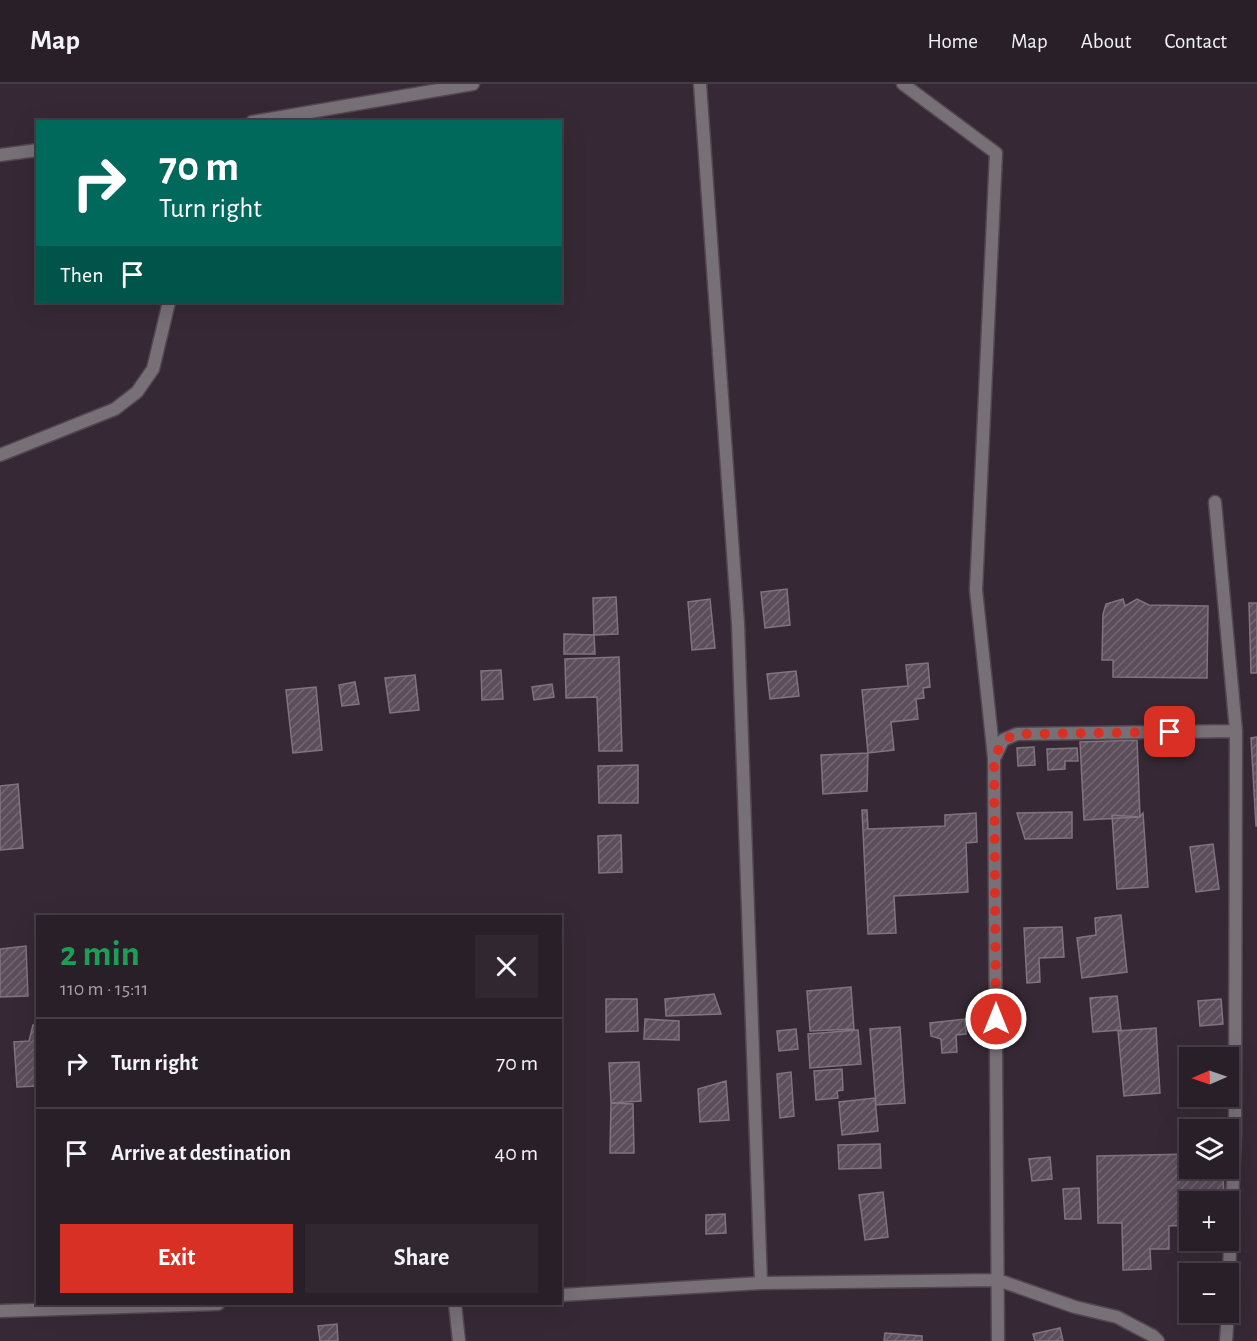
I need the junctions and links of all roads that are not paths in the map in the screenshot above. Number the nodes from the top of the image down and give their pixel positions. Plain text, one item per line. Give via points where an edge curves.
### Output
1 (473, 84) edge
2 (700, 84) edge
3 (903, 84) edge
4 (264, 120) edge
5 (36, 150) edge
6 (0, 154) edge
7 (169, 303) edge
8 (0, 455) edge
9 (1215, 502) dead end
10 (1236, 731) junction
11 (994, 759) junction
12 (1229, 1263) edge
13 (998, 1280) junction
14 (761, 1283) junction
15 (562, 1295) edge
16 (187, 1305) edge
17 (454, 1305) edge
18 (0, 1311) edge
19 (1228, 1323) edge
20 (459, 1341) edge
21 (998, 1341) edge
22 (1158, 1341) edge
23 (1227, 1341) edge

1 - 4 street
2 - 14 street via 738,624
3 - 11 street via 996,153 976,590
5 - 6 street
7 - 8 street via 153,369 137,392 115,409
9 - 10 street
10 - 11 street via 1017,734 1003,740
10 - 12 street via 1235,1134
11 - 13 street
13 - 14 street
13 - 21 street
13 - 22 street via 1117,1317
14 - 15 street
16 - 18 street
17 - 20 street
19 - 23 street

